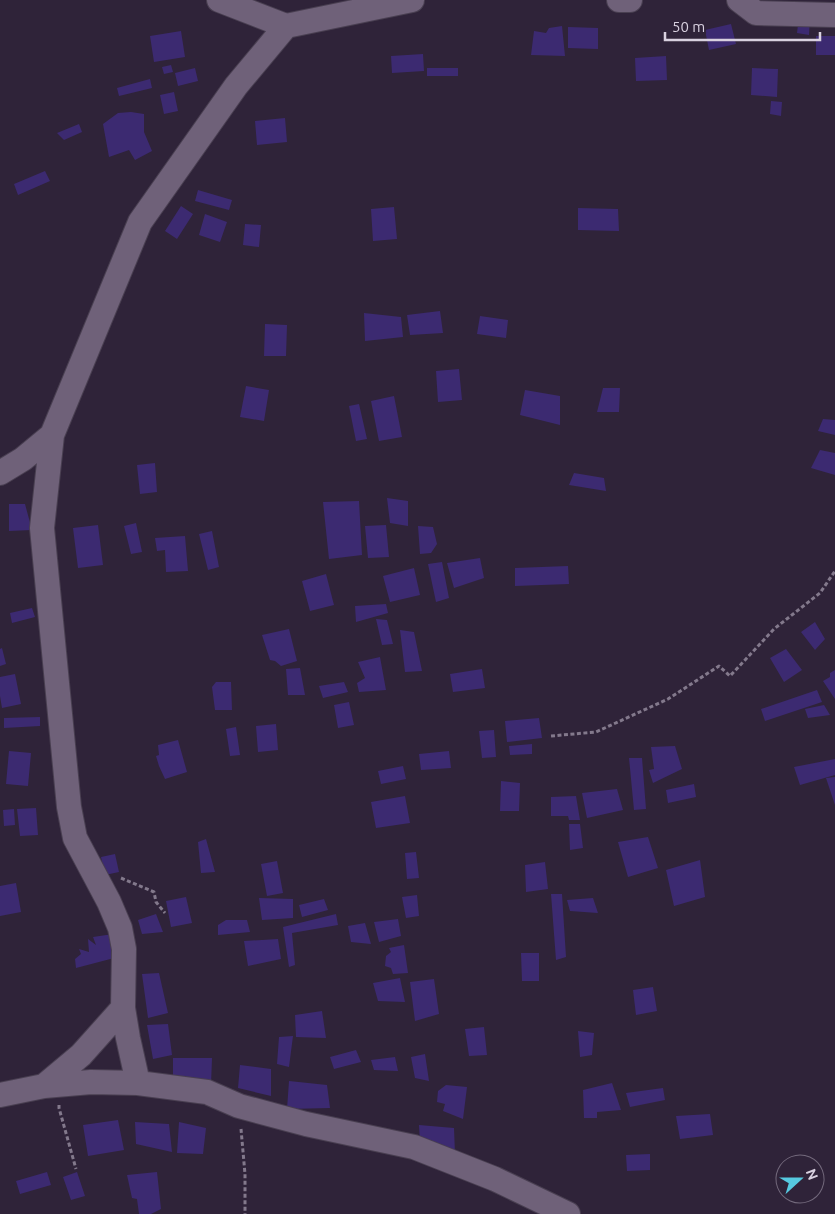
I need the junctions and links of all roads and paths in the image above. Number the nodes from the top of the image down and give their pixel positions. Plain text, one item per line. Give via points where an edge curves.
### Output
1 (218, 0) edge
2 (412, 0) edge
3 (619, 0) edge
4 (630, 0) edge
5 (738, 0) edge
6 (835, 15) edge
7 (286, 26) junction
8 (52, 435) junction
9 (0, 473) edge
10 (835, 571) edge
11 (551, 736) dead end
12 (109, 902) junction
13 (165, 913) dead end
14 (122, 1008) junction
15 (138, 1083) junction
16 (53, 1085) junction
17 (0, 1095) edge
18 (239, 1106) junction
19 (76, 1169) dead end
20 (245, 1214) edge
21 (568, 1214) edge

1 - 7 street
2 - 7 street
3 - 4 street
5 - 6 street via 756,13
7 - 8 street via 236,86 140,222
8 - 9 street via 24,459
8 - 12 street via 42,528 69,807 75,838
10 - 11 path via 820,593 774,628 730,676 719,666 668,699 596,732
12 - 13 path via 115,876 154,892 156,902
12 - 14 street via 120,928 124,949
14 - 15 street
14 - 16 street
15 - 16 street
15 - 18 street via 207,1092
16 - 17 street
16 - 19 path
18 - 20 path
18 - 21 street via 414,1147 495,1179

